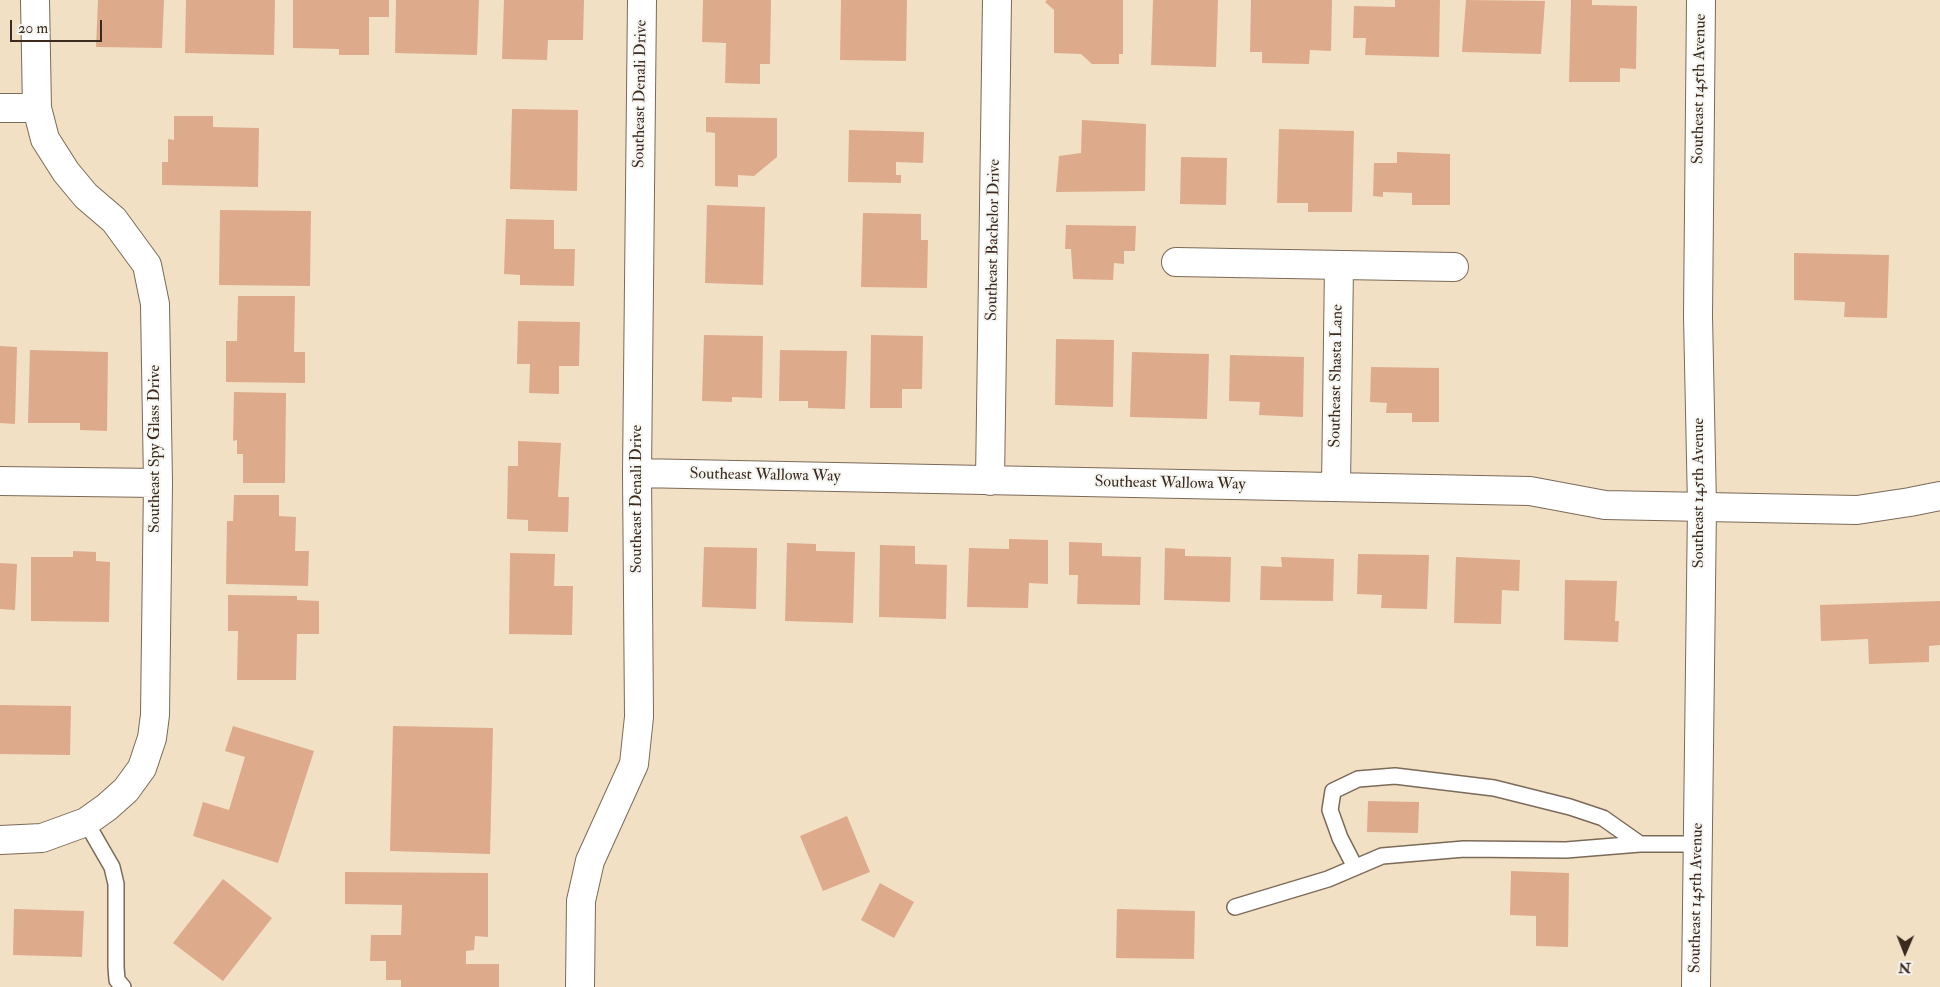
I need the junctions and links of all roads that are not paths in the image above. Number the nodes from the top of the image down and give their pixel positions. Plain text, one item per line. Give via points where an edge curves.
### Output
1 (35, 0) edge
2 (642, 0) edge
3 (997, 0) edge
4 (1701, 0) edge
5 (0, 108) edge
6 (37, 108) junction
7 (1176, 262) dead end
8 (1339, 265) junction
9 (1454, 267) dead end
10 (637, 473) junction
11 (0, 481) edge
12 (990, 481) junction
13 (158, 483) junction
14 (1336, 487) junction
15 (1940, 496) edge
16 (1702, 506) junction
17 (86, 822) junction
18 (0, 840) edge
19 (1640, 844) junction
20 (1698, 844) junction
21 (1355, 867) junction
22 (1234, 907) dead end
23 (123, 987) edge
24 (580, 987) edge
25 (1696, 987) edge

1 - 6 street, Southeast Spy Glass Drive
2 - 10 street, Southeast Denali Drive
3 - 12 street, Southeast Bachelor Drive
4 - 16 street, Southeast 145th Avenue via 1698,316
5 - 6 street
6 - 13 street, Southeast Spy Glass Drive via 45,139 66,172 86,196 114,220 147,266 155,304
7 - 8 street
8 - 9 street
8 - 14 street, Southeast Shasta Lane
10 - 12 street, Southeast Wallowa Way
10 - 24 street, Southeast Denali Drive via 639,717 634,764 590,861 581,901
11 - 13 street
12 - 14 street, Southeast Wallowa Way
13 - 17 street, Southeast Spy Glass Drive via 152,738 142,768 126,790
14 - 16 street, Southeast Wallowa Way via 1530,491 1605,505
15 - 16 street, Southeast Wallowa Way via 1856,510
16 - 20 street, Southeast 145th Avenue
17 - 18 street, Southeast Spy Glass Drive via 42,838
17 - 23 lane via 112,867 116,884 116,968 117,980
19 - 20 lane
19 - 21 lane via 1566,850 1464,849 1382,856
19 - 21 lane via 1603,818 1570,807 1494,788 1394,776 1358,779 1333,791 1330,810
20 - 25 street, Southeast 145th Avenue
21 - 22 lane via 1328,879

